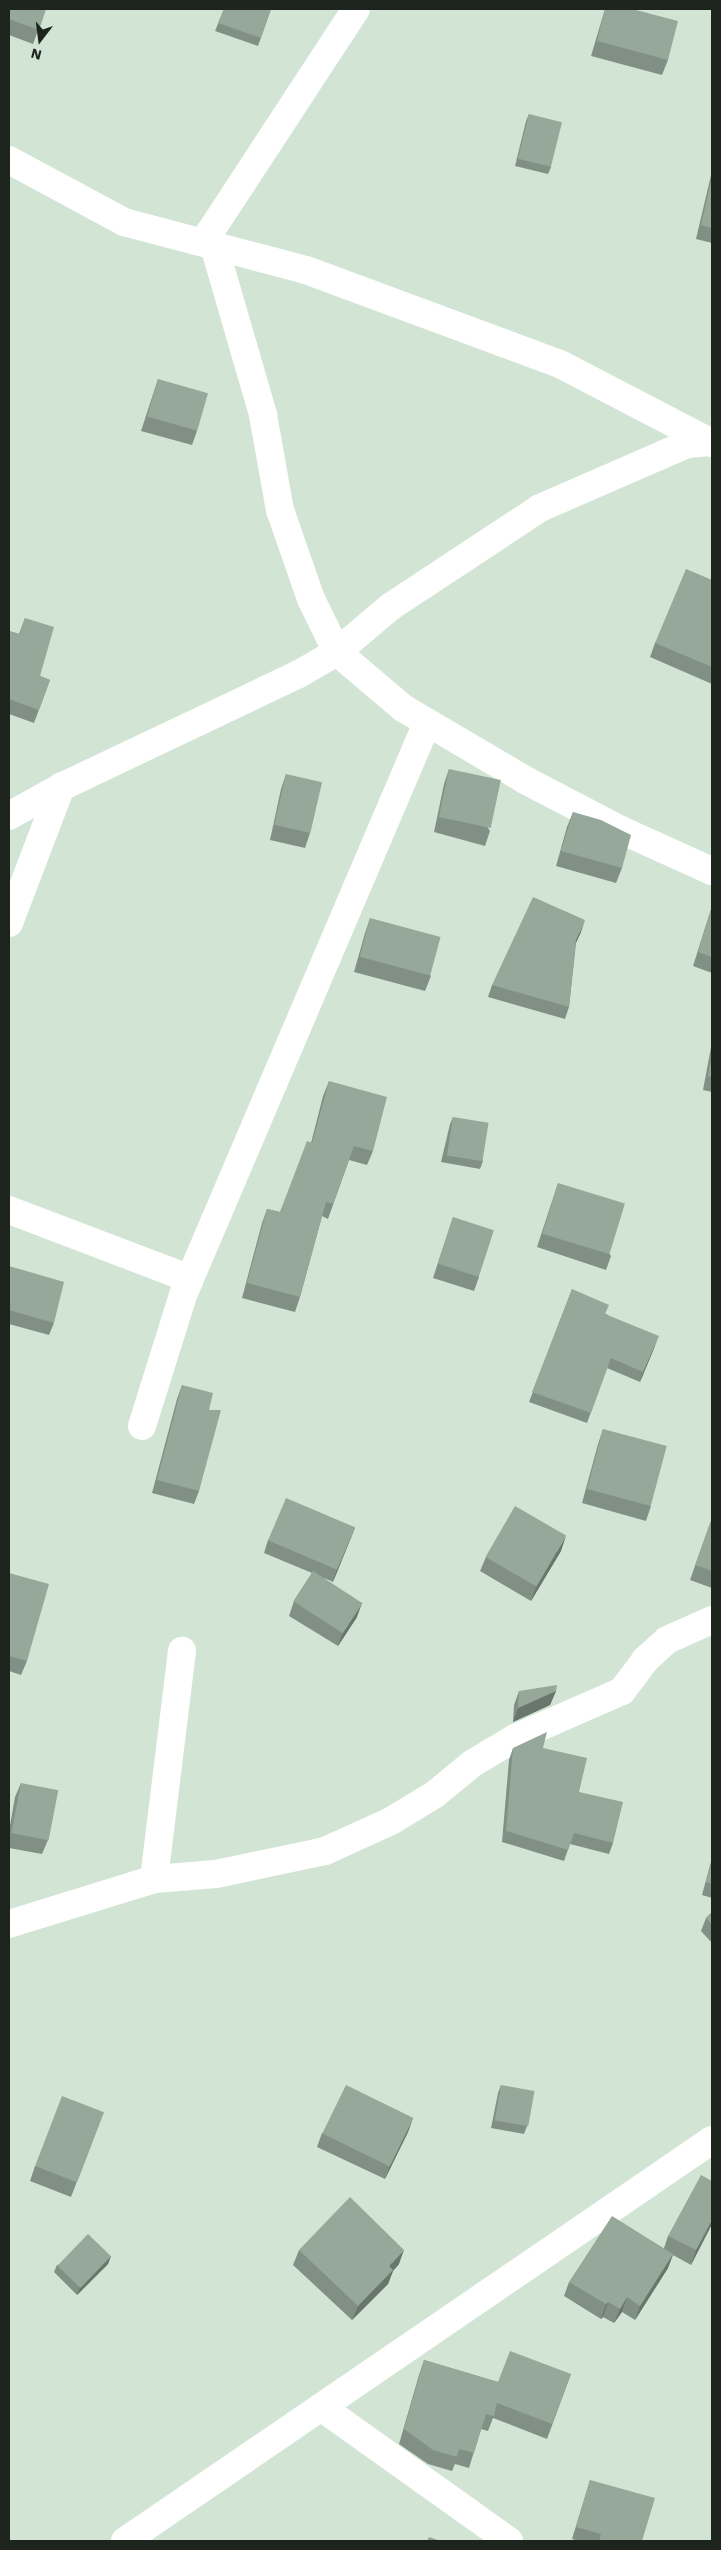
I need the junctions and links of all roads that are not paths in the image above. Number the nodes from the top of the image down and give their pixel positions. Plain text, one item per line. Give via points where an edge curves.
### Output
1 (356, 9) edge
2 (9, 160) edge
3 (215, 246) junction
4 (712, 442) edge
5 (337, 652) junction
6 (427, 723) junction
7 (61, 787) junction
8 (9, 816) edge
9 (712, 871) edge
10 (9, 923) edge
11 (9, 1210) edge
12 (189, 1281) junction
13 (142, 1426) dead end
14 (712, 1620) edge
15 (182, 1651) dead end
16 (154, 1879) junction
17 (9, 1924) edge
18 (712, 2140) edge
19 (321, 2407) junction
20 (125, 2541) edge
21 (509, 2541) edge

1 - 3 street via 210,232
2 - 3 street via 124,222
3 - 4 street via 306,270 560,364
3 - 5 street via 263,415 280,510 311,599
4 - 5 street via 687,444 540,508 390,607
5 - 6 street via 403,708
5 - 7 street via 299,674
6 - 9 street via 612,826
6 - 12 street
7 - 8 street
7 - 10 street
11 - 12 street
12 - 13 street
14 - 16 street via 667,1640 645,1660 622,1691 516,1738 474,1763 434,1795 391,1820 325,1851 216,1874
15 - 16 street
16 - 17 street
18 - 19 street
19 - 20 street
19 - 21 street

